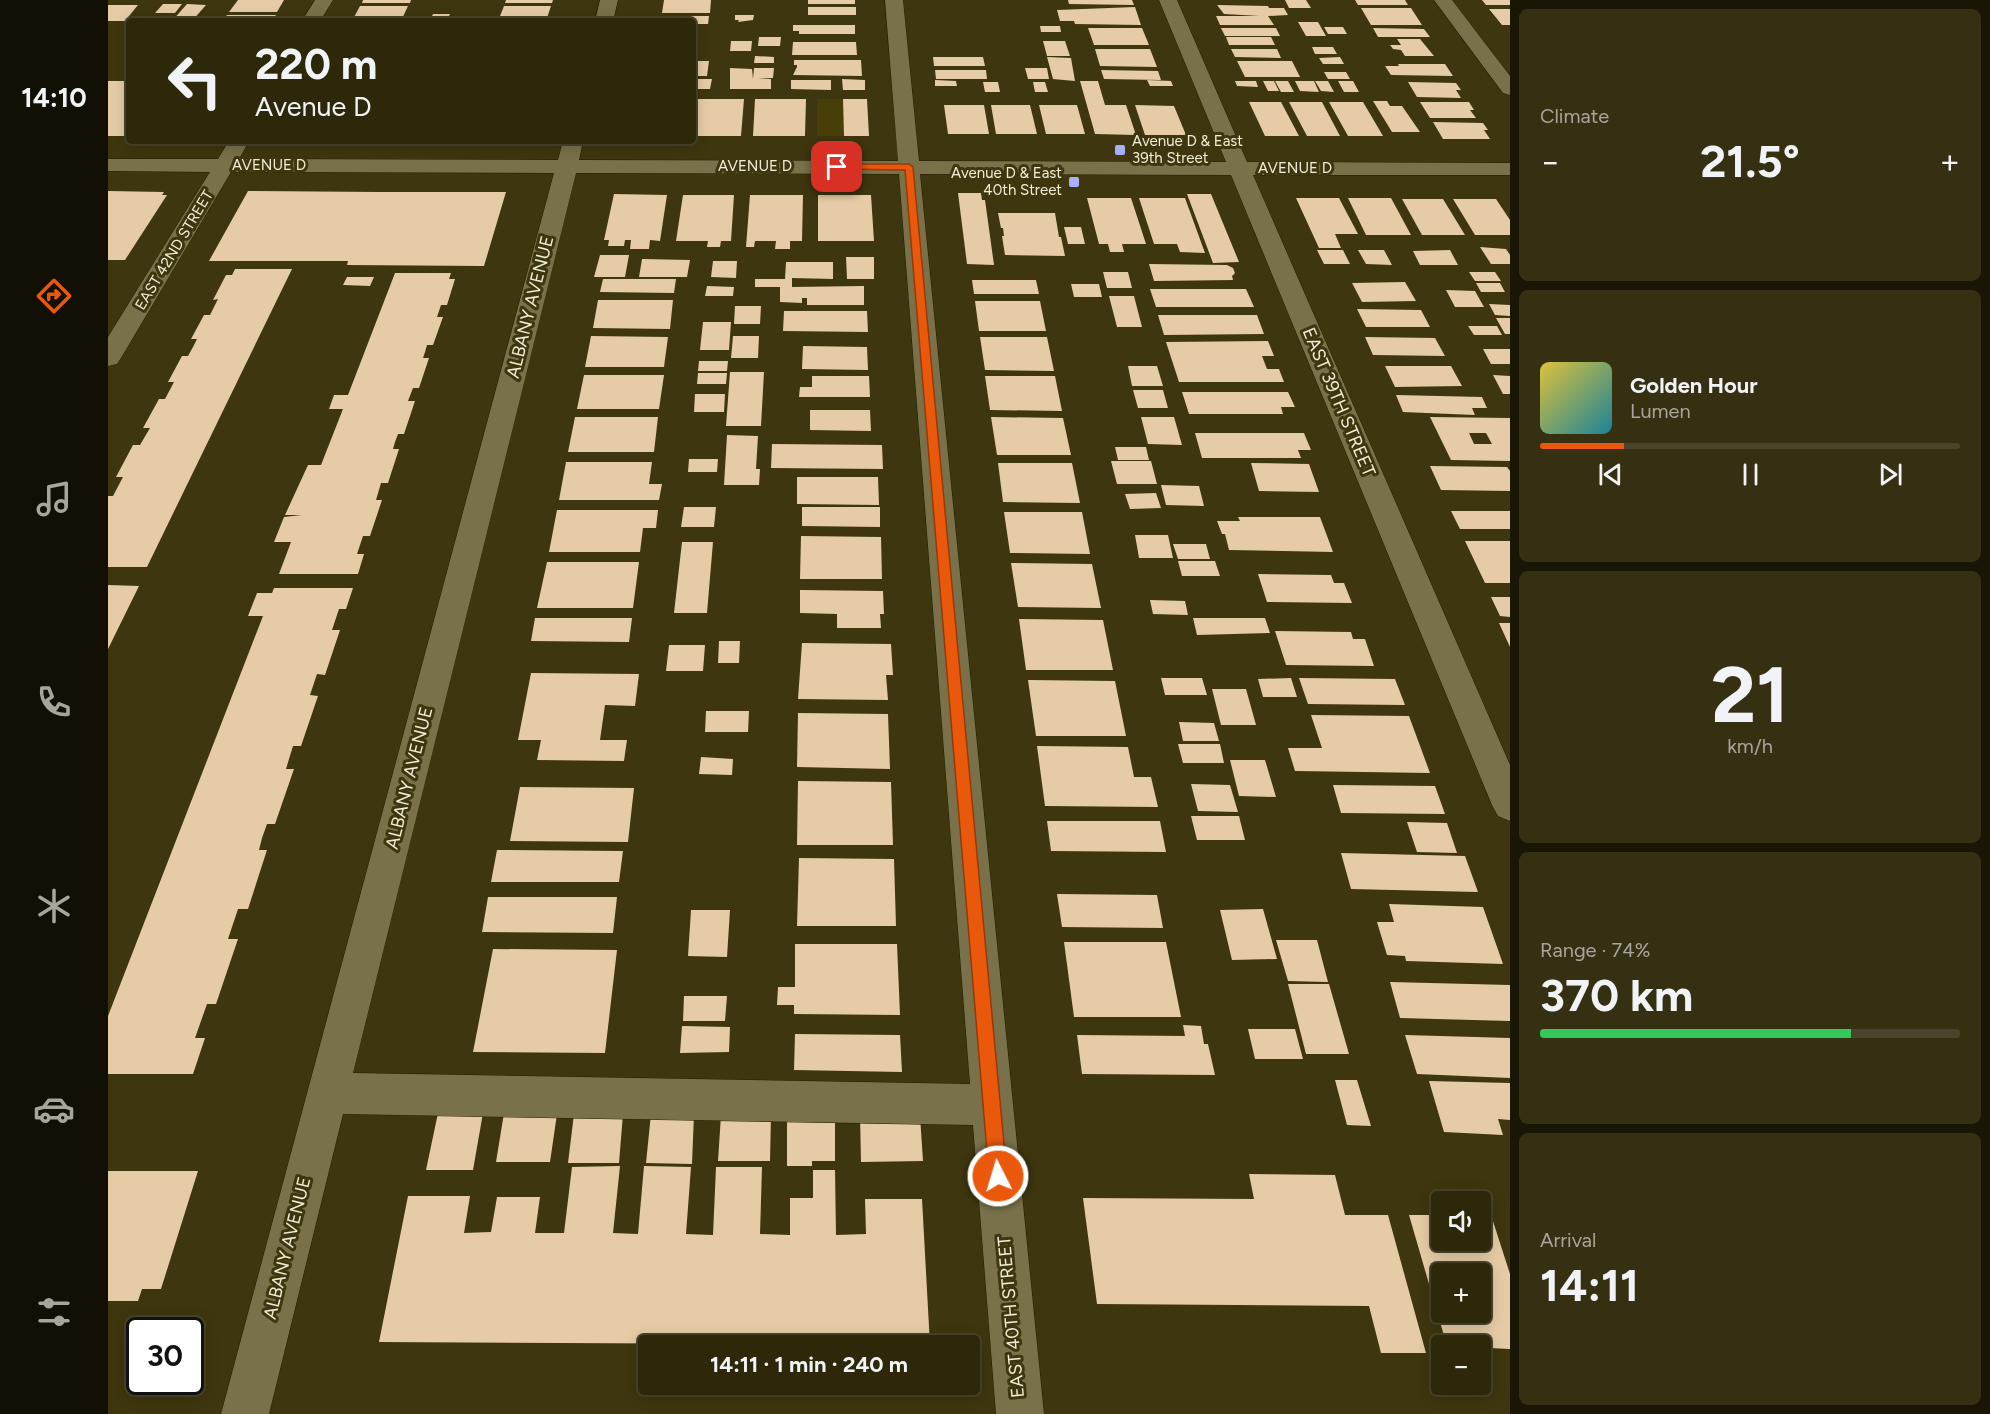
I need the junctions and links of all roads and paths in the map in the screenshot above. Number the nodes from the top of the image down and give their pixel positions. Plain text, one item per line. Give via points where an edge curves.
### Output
1 (324, 0) edge
2 (609, 0) edge
3 (894, 0) edge
4 (1168, 0) edge
5 (1443, 0) edge
6 (313, 18) edge
7 (605, 18) edge
8 (1510, 89) edge
9 (237, 144) edge
10 (570, 153) edge
11 (108, 165) edge
12 (225, 165) junction
13 (909, 167) junction
14 (1239, 168) junction
15 (1510, 169) edge
16 (108, 358) edge
17 (1510, 804) edge
18 (327, 1093) junction
19 (992, 1105) junction
20 (244, 1414) edge
21 (1020, 1414) edge

1 - 6 street
2 - 7 street
3 - 13 street, EAST 40TH STREET
4 - 14 street, EAST 39TH STREET
5 - 8 street
9 - 12 street, EAST 42ND STREET
10 - 12 street, AVENUE D
10 - 13 street, AVENUE D
10 - 18 street, ALBANY AVENUE
11 - 12 street, AVENUE D
12 - 16 street, EAST 42ND STREET
13 - 14 street, AVENUE D
13 - 19 street, EAST 40TH STREET
14 - 15 street, AVENUE D
14 - 17 street, EAST 39TH STREET
18 - 19 street
18 - 20 street, ALBANY AVENUE
19 - 21 street, EAST 40TH STREET

